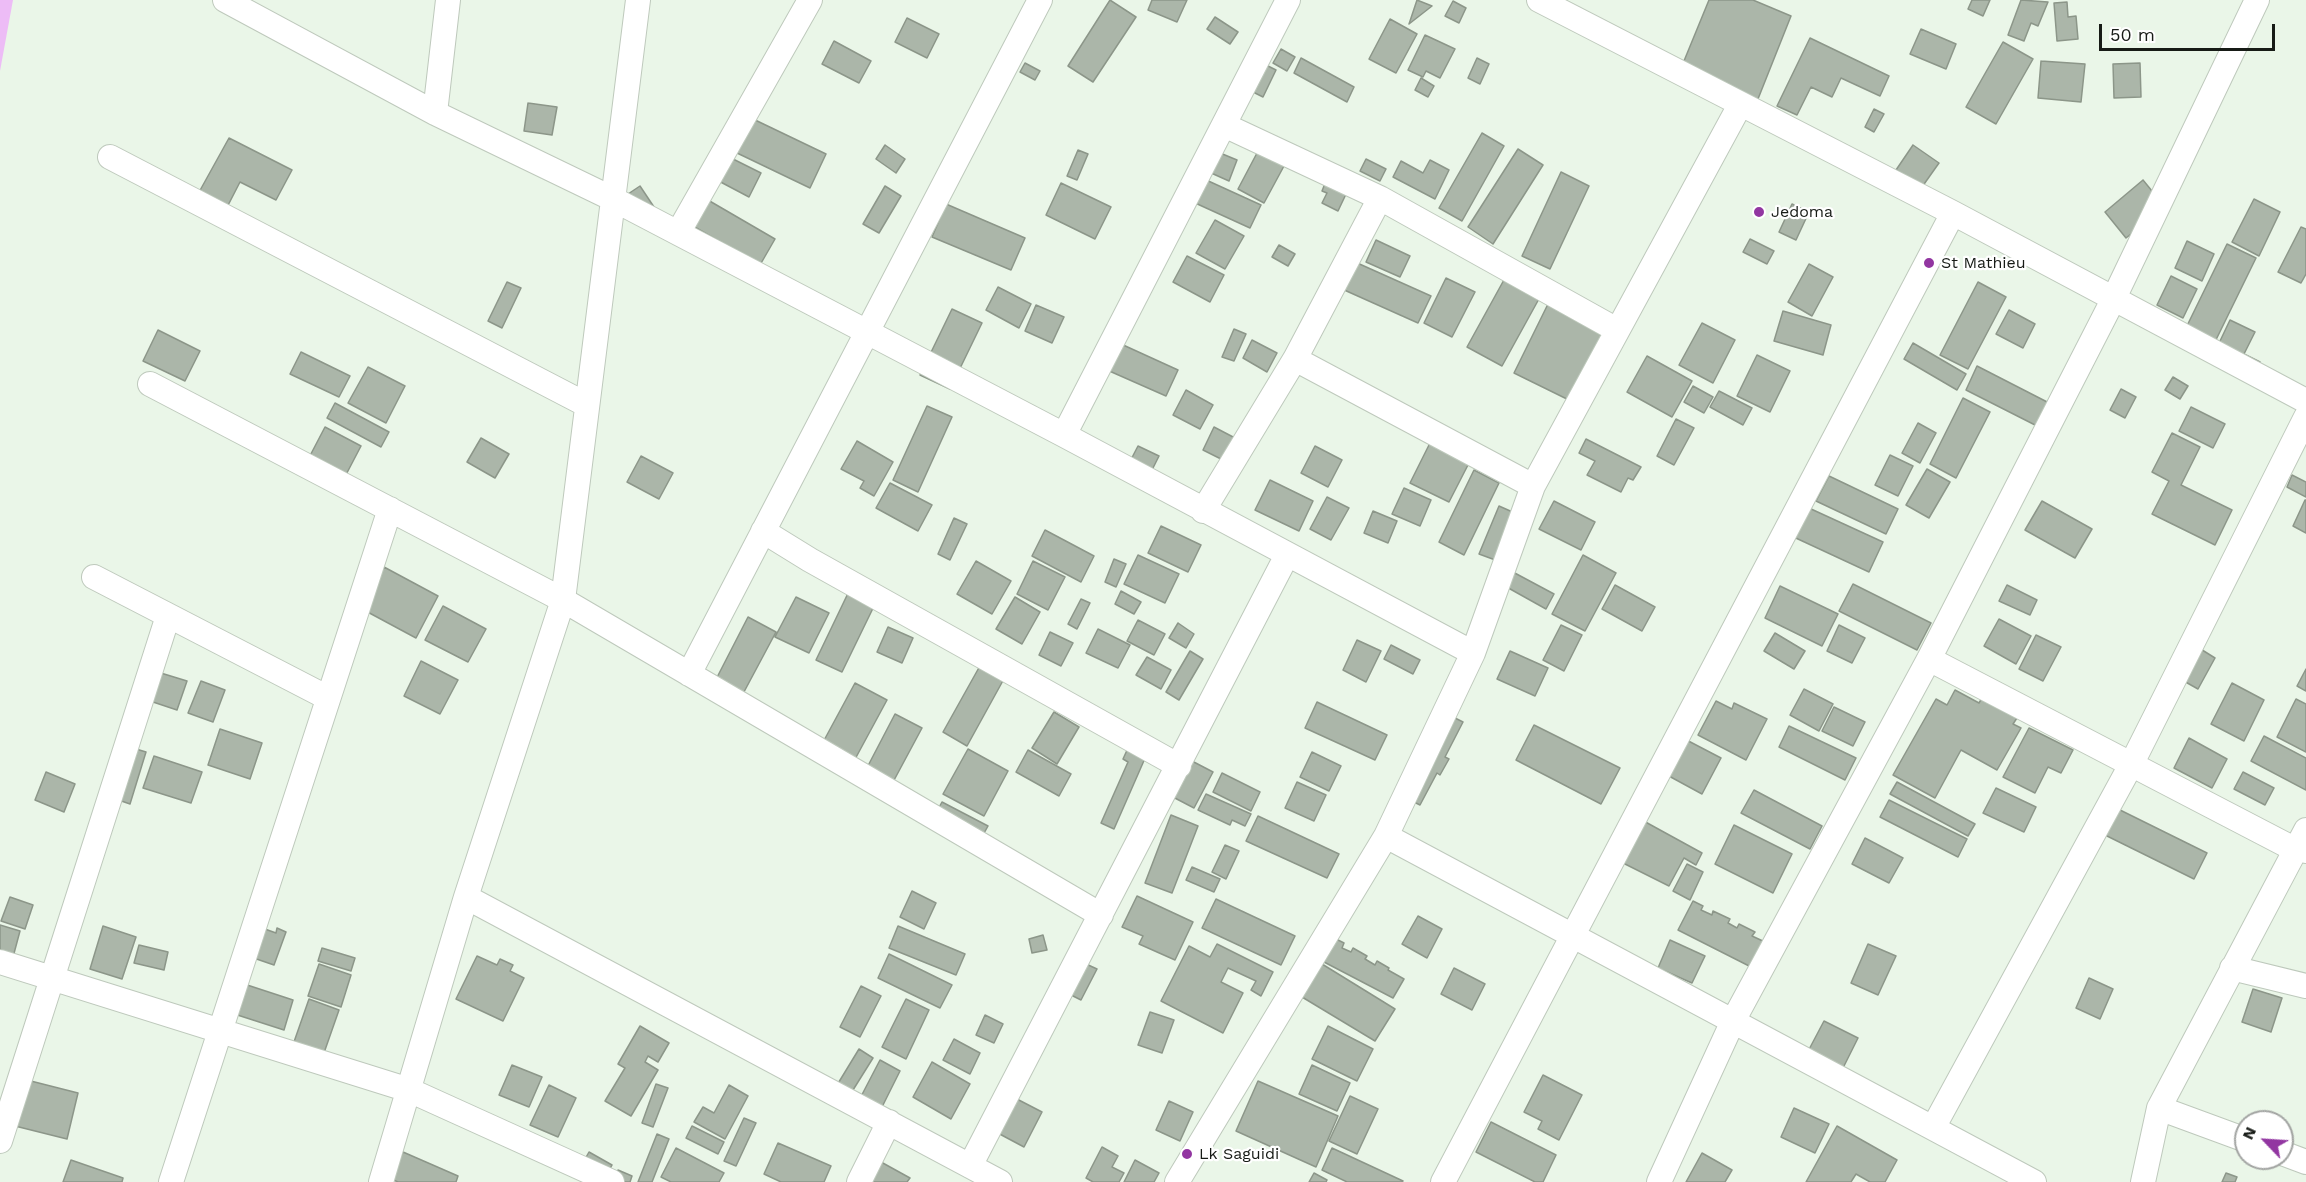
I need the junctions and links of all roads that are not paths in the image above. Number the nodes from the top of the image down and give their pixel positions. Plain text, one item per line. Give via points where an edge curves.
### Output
1 (225, 0) edge
2 (448, 0) edge
3 (638, 0) edge
4 (810, 0) edge
5 (1040, 0) edge
6 (1288, 0) edge
7 (1539, 0) edge
8 (2257, 0) edge
9 (268, 11) edge
10 (1740, 105) junction
11 (435, 113) junction
12 (1224, 125) junction
13 (110, 157) dead end
14 (1380, 198) junction
15 (613, 199) junction
16 (1953, 213) junction
17 (678, 234) junction
18 (2113, 300) junction
19 (1617, 330) junction
20 (867, 332) junction
21 (1295, 359) junction
22 (150, 384) dead end
23 (2306, 401) edge
24 (587, 405) junction
25 (2306, 417) edge
26 (1064, 435) junction
27 (1533, 486) junction
28 (390, 509) junction
29 (1203, 511) junction
30 (763, 531) junction
31 (1287, 555) junction
32 (94, 577) dead end
33 (563, 600) junction
34 (168, 616) junction
35 (1473, 653) junction
36 (1929, 659) junction
37 (689, 674) junction
38 (328, 698) junction
39 (2132, 763) junction
40 (1179, 766) junction
41 (1386, 836) junction
42 (2302, 843) edge
43 (466, 897) junction
44 (1101, 915) junction
45 (1573, 936) junction
46 (0, 962) edge
47 (2232, 968) junction
48 (52, 978) junction
49 (2306, 986) edge
50 (1733, 1021) junction
51 (220, 1030) junction
52 (410, 1090) junction
53 (2159, 1108) junction
54 (889, 1122) junction
55 (1933, 1128) junction
56 (2234, 1136) edge
57 (0, 1141) edge
58 (970, 1166) junction
59 (171, 1182) edge
60 (381, 1182) edge
61 (612, 1182) edge
62 (859, 1182) edge
63 (1000, 1182) edge
64 (1177, 1182) edge
65 (1443, 1182) edge
66 (1659, 1182) edge
67 (2034, 1182) edge
68 (2143, 1182) edge

1 - 9 street
2 - 11 street
3 - 15 street
4 - 17 street
5 - 20 street
6 - 12 street
7 - 10 street
8 - 18 street
9 - 11 street
10 - 16 street
10 - 19 street
11 - 15 street
12 - 14 street
12 - 26 street
13 - 24 street
14 - 19 street
14 - 21 street
15 - 17 street
15 - 24 street
16 - 18 street
16 - 45 street
17 - 20 street
18 - 23 street
18 - 36 street
19 - 27 street
20 - 26 street
20 - 30 street
21 - 27 street
21 - 29 street
22 - 28 street
24 - 33 street
25 - 39 street
26 - 29 street
27 - 35 street
28 - 33 street
28 - 38 street
29 - 31 street
30 - 37 street
30 - 40 street
31 - 35 street
31 - 40 street
32 - 34 street
33 - 37 street
33 - 43 street
34 - 38 street
34 - 48 street
35 - 41 street
36 - 39 street
36 - 50 street
37 - 44 street
38 - 51 street
39 - 42 street
39 - 55 street
40 - 44 street
41 - 45 street
41 - 64 street
42 - 47 street
43 - 52 street
43 - 54 street
44 - 58 street
45 - 50 street
45 - 65 street
46 - 48 street
47 - 49 street
47 - 53 street
48 - 51 street
48 - 57 street
50 - 55 street
50 - 66 street
51 - 52 street
51 - 59 street
52 - 60 street
52 - 61 street
53 - 56 street
53 - 68 street
54 - 58 street
54 - 62 street
55 - 67 street
58 - 63 street

